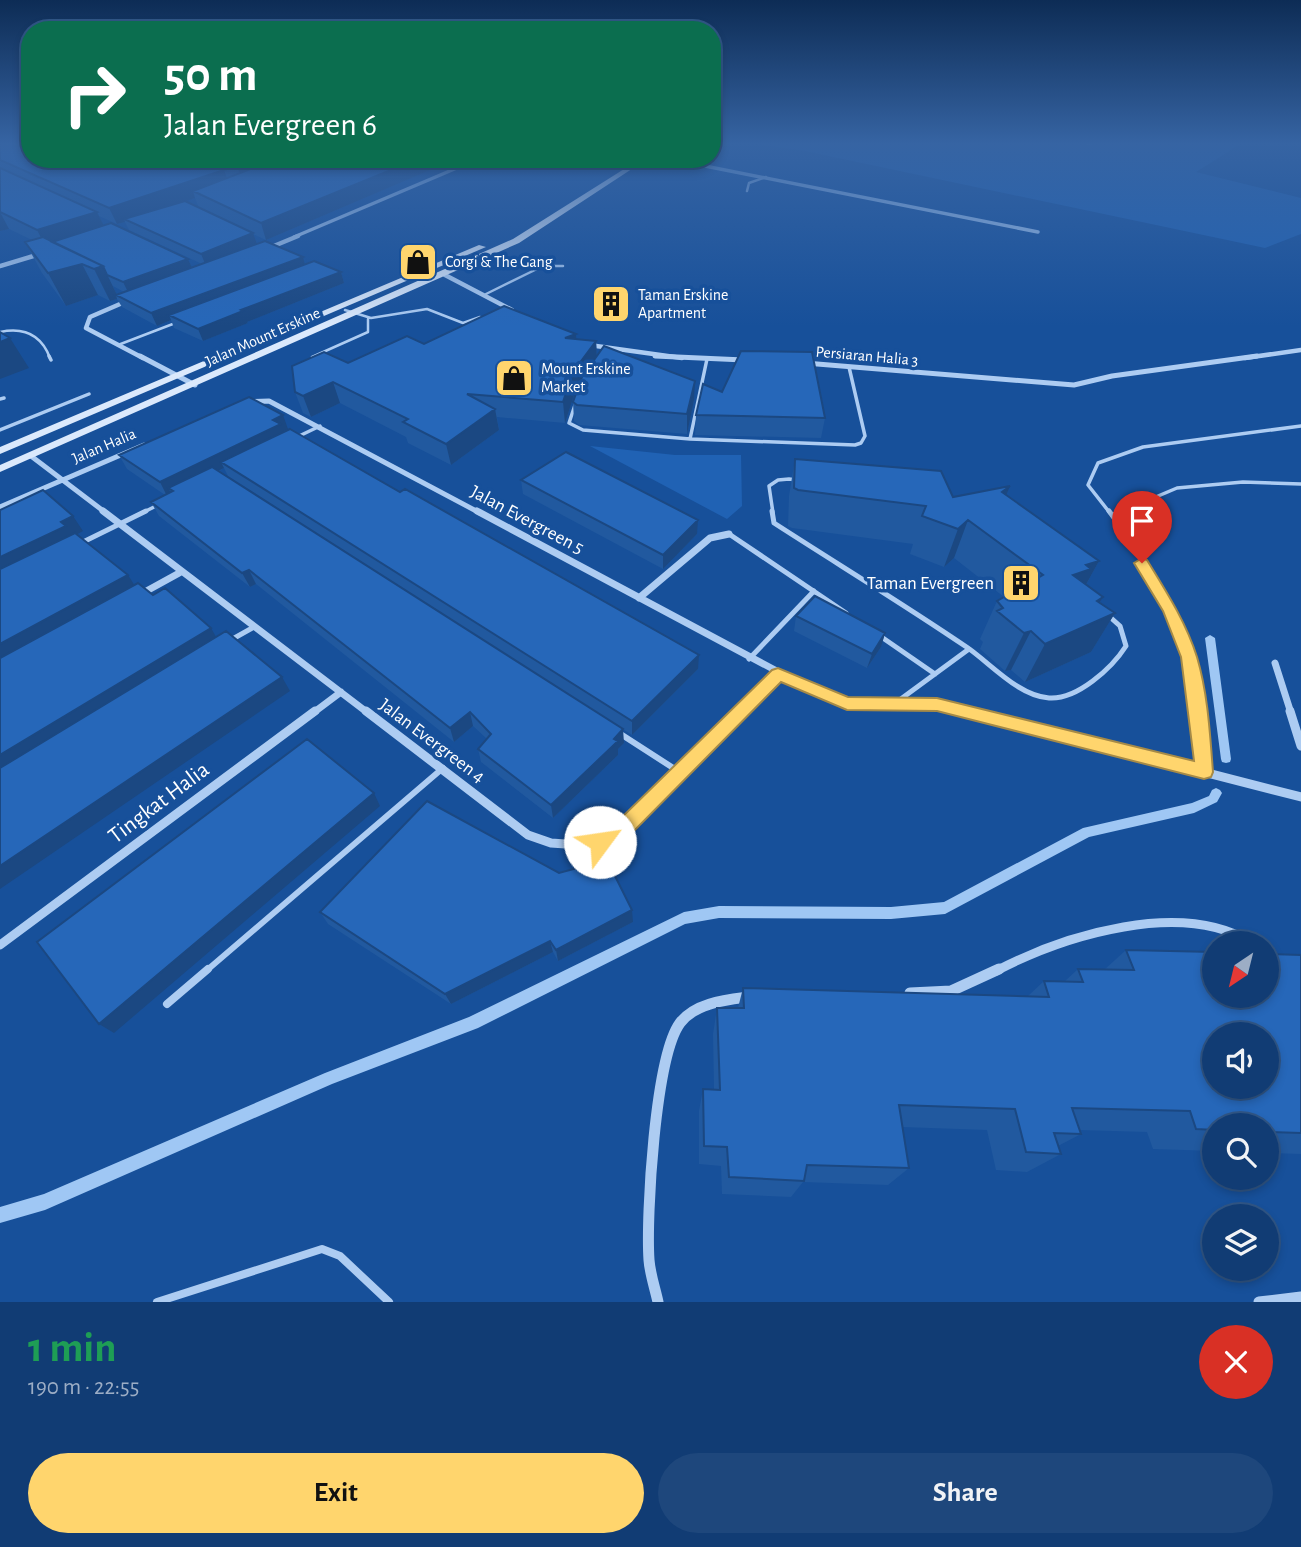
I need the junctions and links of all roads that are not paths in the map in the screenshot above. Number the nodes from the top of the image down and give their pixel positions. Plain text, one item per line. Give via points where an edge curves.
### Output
1 (373, 204) edge
2 (572, 204) edge
3 (898, 204) edge
4 (535, 227) junction
5 (1038, 232) dead end
6 (260, 242) edge
7 (272, 247) junction
8 (259, 252) edge
9 (283, 252) edge
10 (470, 253) junction
11 (41, 254) edge
12 (0, 266) edge
13 (563, 266) dead end
14 (445, 275) junction
15 (119, 294) edge
16 (486, 294) junction
17 (131, 300) joint
18 (506, 306) junction
19 (345, 310) junction
20 (494, 312) edge
21 (516, 312) edge
22 (356, 314) junction
23 (481, 317) edge
24 (309, 318) junction
25 (368, 319) junction
26 (182, 321) edge
27 (0, 332) edge
28 (586, 344) edge
29 (118, 345) junction
30 (1301, 350) edge
31 (611, 351) junction
32 (312, 357) edge
33 (604, 358) edge
34 (707, 359) junction
35 (51, 360) dead end
36 (748, 360) edge
37 (801, 363) edge
38 (849, 367) junction
39 (176, 375) junction
40 (195, 385) junction
41 (89, 394) dead end
42 (579, 397) edge
43 (113, 402) junction
44 (232, 407) edge
45 (320, 426) junction
46 (1301, 426) edge
47 (0, 430) edge
48 (690, 439) junction
49 (286, 442) edge
50 (146, 443) edge
51 (0, 450) edge
52 (31, 456) junction
53 (0, 459) edge
54 (0, 469) edge
55 (61, 480) junction
56 (1301, 484) edge
57 (169, 499) edge
58 (0, 507) edge
59 (1113, 515) junction
60 (120, 523) junction
61 (729, 534) joint
62 (72, 547) edge
63 (181, 572) junction
64 (814, 591) junction
65 (639, 598) junction
66 (132, 599) edge
67 (858, 621) edge
68 (254, 627) junction
69 (869, 629) edge
70 (219, 647) edge
71 (969, 649) junction
72 (749, 659) junction
73 (1275, 663) dead end
74 (778, 674) junction
75 (935, 674) junction
76 (341, 692) junction
77 (894, 704) junction
78 (612, 728) edge
79 (1301, 746) edge
80 (443, 768) junction
81 (1204, 772) junction
82 (681, 773) junction
83 (1301, 797) edge
84 (1236, 931) edge
85 (0, 945) edge
86 (903, 993) edge
87 (755, 996) edge
88 (167, 1004) dead end
89 (1301, 1297) edge
90 (157, 1302) edge
91 (389, 1302) edge
92 (659, 1302) edge
93 (1259, 1302) edge

1 - 7 street
2 - 4 main road, Jalan Mount Erskine
3 - 5 street
4 - 10 main road, Jalan Mount Erskine
4 - 14 main road, Jalan Mount Erskine
6 - 7 lane
7 - 8 street
7 - 9 lane
10 - 14 main road via 441,269
10 - 24 main road, Jalan Mount Erskine
11 - 12 street
13 - 16 lane via 543,266
14 - 16 street
14 - 19 main road via 415,280
14 - 22 main road, Jalan Mount Erskine
15 - 17 lane
16 - 18 street
17 - 29 street via 101,310 86,322 86,328
18 - 20 lane
18 - 21 street
19 - 22 lane
19 - 24 main road
22 - 25 lane
22 - 40 main road, Jalan Mount Erskine
23 - 25 lane via 463,323 427,309
24 - 39 main road, Jalan Mount Erskine
25 - 32 lane via 368,332
26 - 29 lane
27 - 35 lane via 29,330 47,348
28 - 31 street
29 - 39 street
30 - 38 street, Persiaran Halia 3 via 1074,385
31 - 33 lane
31 - 34 street
34 - 36 street
34 - 48 lane
37 - 38 street, Persiaran Halia 3
38 - 48 lane via 865,436 861,443
39 - 40 street
39 - 43 main road, Jalan Mount Erskine
40 - 52 main road, Jalan Mount Erskine
41 - 47 lane
42 - 48 lane via 569,420 577,429
43 - 51 main road, Jalan Mount Erskine
43 - 52 main road via 103,414 40,442
44 - 45 street, Jalan Evergreen 5 via 259,399 270,401
45 - 49 lane
45 - 65 street, Jalan Evergreen 5
46 - 59 lane via 1143,447 1098,463 1088,485
50 - 55 street, Jalan Halia
52 - 53 main road
52 - 54 main road, Jalan Mount Erskine
52 - 55 street, Jalan Evergreen 4
55 - 58 street, Jalan Halia
55 - 60 street, Jalan Evergreen 4
56 - 59 lane via 1242,482 1178,488
57 - 60 lane
59 - 81 lane via 1170,611 1189,657
60 - 62 lane
60 - 63 street, Jalan Evergreen 4
61 - 64 lane
61 - 65 street via 710,538
63 - 66 street
63 - 68 street, Jalan Evergreen 4
64 - 67 lane
64 - 72 lane
65 - 72 street, Jalan Evergreen 5
68 - 70 lane
68 - 76 street, Jalan Evergreen 4
69 - 75 lane
71 - 71 lane via 1021,688 1046,698 1064,698 1115,663 1126,646 1120,626 1014,529 969,506 945,497 789,479 769,486 774,523
71 - 75 lane
72 - 74 street, Jalan Evergreen 5
73 - 79 street
74 - 77 street, Jalan Evergreen 5 via 847,703
74 - 82 street, Jalan Evergreen 4
75 - 77 lane
76 - 80 street, Jalan Evergreen 4
76 - 85 street, Tingkat Halia
77 - 81 street, Jalan Evergreen 5 via 958,709
78 - 82 lane
80 - 82 street, Jalan Evergreen 4 via 528,835 551,843 580,845 619,833
80 - 88 lane
81 - 83 street, Jalan Evergreen 5
84 - 86 street via 1209,923 1142,924 1028,956 944,993
87 - 92 street via 705,1004 678,1024 667,1057 654,1138 649,1259
89 - 93 street
90 - 91 lane via 322,1249 340,1256

